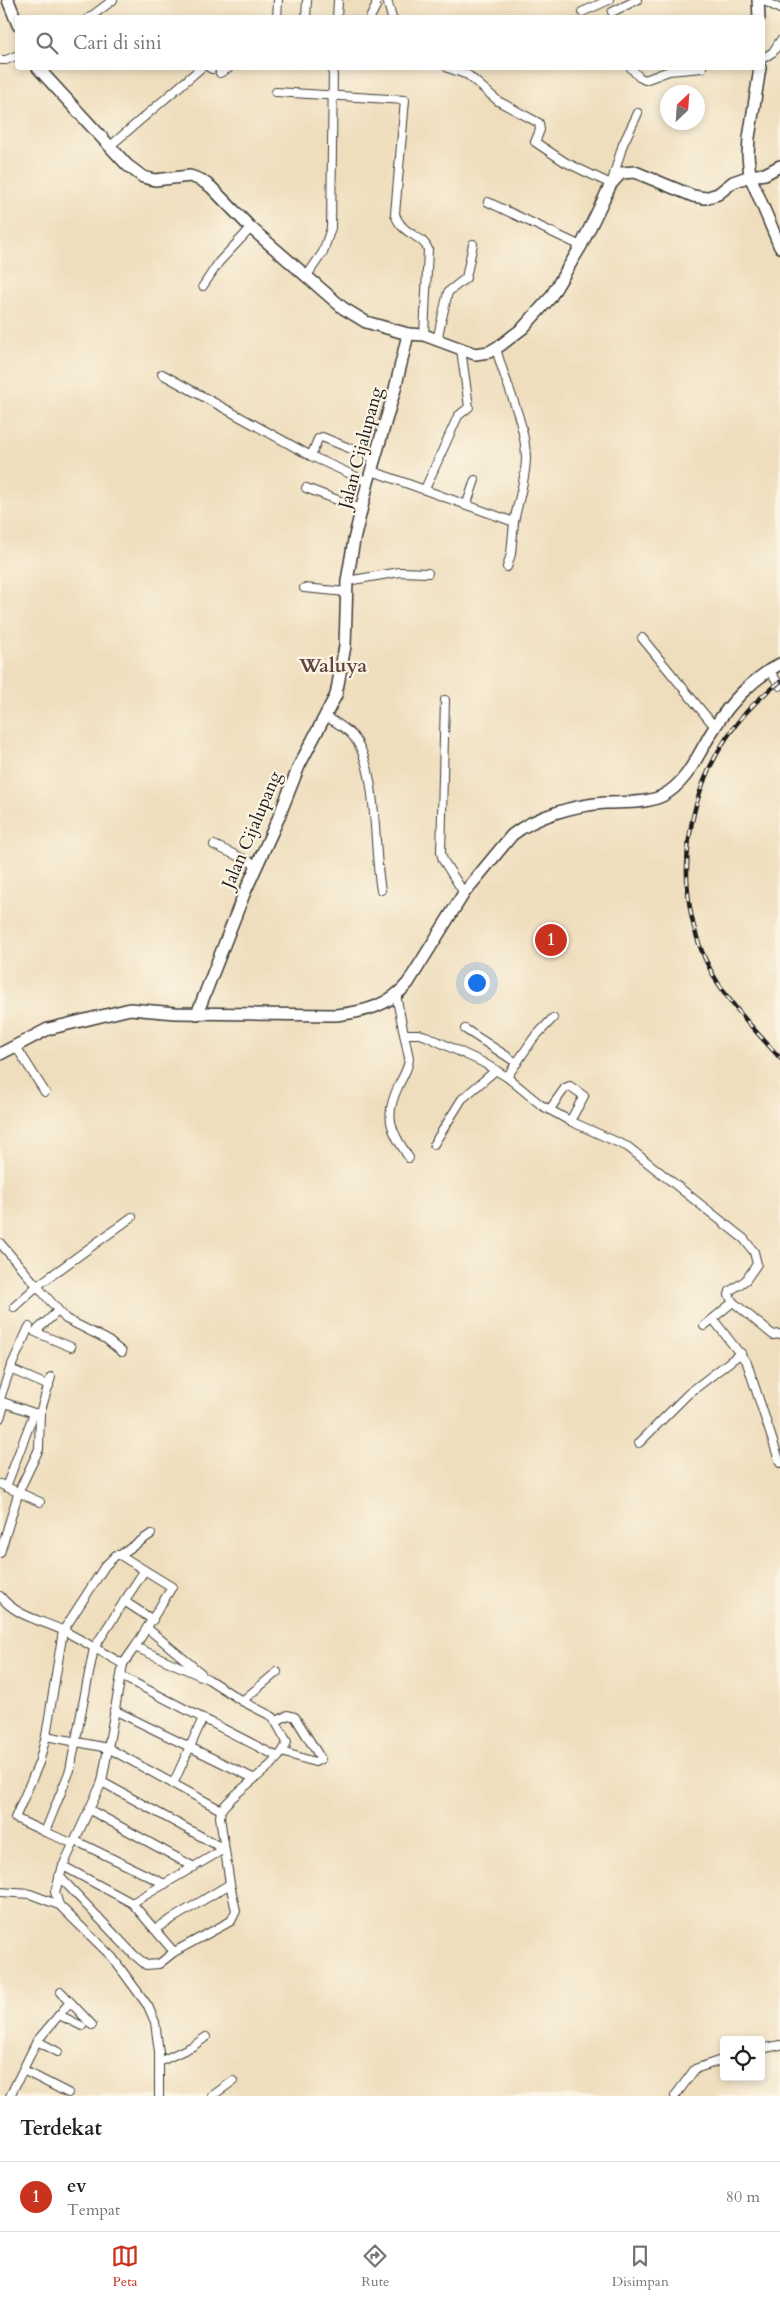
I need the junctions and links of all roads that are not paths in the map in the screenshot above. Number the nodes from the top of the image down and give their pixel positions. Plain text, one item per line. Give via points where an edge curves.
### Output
1 (8, 0) edge
2 (113, 0) edge
3 (278, 0) edge
4 (307, 0) edge
5 (338, 0) edge
6 (376, 0) edge
7 (387, 0) edge
8 (637, 0) edge
9 (758, 0) edge
10 (763, 0) edge
11 (608, 1) edge
12 (780, 9) edge
13 (582, 12) dead end
14 (93, 15) edge
15 (277, 15) edge
16 (306, 15) edge
17 (337, 15) edge
18 (372, 15) edge
19 (391, 15) edge
20 (613, 15) edge
21 (758, 15) edge
22 (15, 18) edge
23 (780, 41) edge
24 (15, 57) edge
25 (765, 58) edge
26 (0, 60) edge
27 (42, 70) edge
28 (199, 70) edge
29 (225, 70) edge
30 (333, 70) edge
31 (454, 70) edge
32 (634, 70) edge
33 (680, 70) edge
34 (760, 70) edge
35 (220, 73) dead end
36 (276, 92) dead end
37 (331, 94) junction
38 (638, 113) dead end
39 (109, 146) junction
40 (780, 166) edge
41 (750, 176) junction
42 (612, 182) junction
43 (488, 202) dead end
44 (251, 228) junction
45 (473, 244) dead end
46 (581, 246) junction
47 (780, 247) edge
48 (306, 277) junction
49 (203, 286) dead end
50 (408, 334) junction
51 (424, 335) junction
52 (436, 340) junction
53 (496, 348) junction
54 (461, 350) junction
55 (162, 374) dead end
56 (311, 456) junction
57 (376, 459) junction
58 (370, 477) junction
59 (475, 480) dead end
60 (306, 488) dead end
61 (425, 489) junction
62 (466, 506) junction
63 (361, 509) junction
64 (514, 522) junction
65 (507, 568) dead end
66 (428, 573) dead end
67 (347, 587) junction
68 (304, 588) dead end
69 (642, 638) dead end
70 (780, 664) edge
71 (769, 670) junction
72 (780, 686) edge
73 (445, 700) dead end
74 (325, 716) junction
75 (715, 727) junction
76 (214, 845) dead end
77 (257, 864) junction
78 (380, 890) dead end
79 (464, 893) junction
80 (396, 995) junction
81 (197, 1014) junction
82 (552, 1018) dead end
83 (465, 1029) dead end
84 (404, 1034) junction
85 (15, 1045) junction
86 (0, 1054) edge
87 (517, 1063) junction
88 (496, 1070) junction
89 (508, 1077) junction
90 (45, 1092) dead end
91 (550, 1109) junction
92 (570, 1121) junction
93 (434, 1144) dead end
94 (410, 1158) dead end
95 (132, 1217) dead end
96 (1, 1248) edge
97 (37, 1286) junction
98 (733, 1302) junction
99 (14, 1307) dead end
100 (58, 1311) junction
101 (713, 1319) junction
102 (704, 1326) dead end
103 (29, 1327) dead end
104 (780, 1334) edge
105 (71, 1347) dead end
106 (122, 1352) dead end
107 (741, 1353) junction
108 (10, 1369) junction
109 (51, 1377) dead end
110 (49, 1386) junction
111 (2, 1388) edge
112 (2, 1401) edge
113 (37, 1413) junction
114 (0, 1418) edge
115 (639, 1443) dead end
116 (780, 1463) edge
117 (3, 1486) edge
118 (20, 1491) junction
119 (40, 1502) dead end
120 (151, 1534) dead end
121 (0, 1553) edge
122 (120, 1555) junction
123 (144, 1571) junction
124 (0, 1596) edge
125 (124, 1602) junction
126 (153, 1620) junction
127 (147, 1628) junction
128 (63, 1631) junction
129 (134, 1647) junction
130 (94, 1648) junction
131 (123, 1664) junction
132 (277, 1672) dead end
133 (121, 1676) junction
134 (208, 1679) junction
135 (242, 1701) junction
136 (114, 1710) junction
137 (204, 1718) junction
138 (277, 1721) junction
139 (46, 1736) junction
140 (76, 1742) junction
141 (190, 1747) junction
142 (108, 1748) junction
143 (280, 1755) junction
144 (254, 1778) junction
145 (102, 1782) junction
146 (174, 1784) junction
147 (90, 1810) junction
148 (222, 1810) junction
149 (45, 1832) junction
150 (75, 1843) junction
151 (224, 1849) junction
152 (63, 1866) junction
153 (194, 1867) junction
154 (59, 1876) junction
155 (165, 1884) junction
156 (230, 1884) junction
157 (0, 1892) edge
158 (132, 1903) junction
159 (59, 1905) junction
160 (155, 1929) junction
161 (174, 1952) junction
162 (61, 1992) dead end
163 (70, 2002) junction
164 (59, 2016) junction
165 (92, 2025) dead end
166 (82, 2026) dead end
167 (206, 2037) dead end
168 (37, 2041) junction
169 (780, 2045) edge
170 (765, 2048) edge
171 (58, 2052) dead end
172 (720, 2061) edge
173 (159, 2062) junction
174 (23, 2070) junction
175 (234, 2080) dead end
176 (68, 2093) dead end
177 (10, 2096) edge
178 (159, 2096) edge
179 (212, 2096) edge
180 (675, 2096) edge

1 - 22 street
2 - 14 street
3 - 15 street
4 - 16 street
5 - 17 street
6 - 18 street
7 - 19 street
8 - 20 street
9 - 21 street
10 - 12 street
11 - 13 street
11 - 20 street
23 - 25 street via 771,55
24 - 26 street
27 - 39 street
28 - 39 street
29 - 35 street
30 - 37 street
31 - 42 street via 468,75 498,101 539,123 535,142 565,162
32 - 33 street via 645,80
34 - 41 street via 749,138
36 - 37 street
37 - 48 street via 331,228 323,252
37 - 51 street via 405,100 395,214 402,228 426,245 428,250
38 - 42 street via 623,144
39 - 44 street via 127,165 148,179 160,181 190,176 201,180
40 - 41 street via 765,174
41 - 42 street via 705,198 635,172 621,173
41 - 47 street
42 - 46 street
43 - 46 street
44 - 48 street
44 - 49 street via 219,262
45 - 52 street via 466,278 448,292
46 - 53 street via 562,282 542,309
48 - 50 street via 354,316
50 - 51 street
50 - 57 street, Jalan Cijalupang
51 - 52 street
52 - 54 street
53 - 54 street via 481,354
53 - 64 street via 525,443 524,479
54 - 61 street via 469,407 458,416
55 - 56 street
56 - 57 street via 322,437
56 - 58 street
57 - 58 street, Jalan Cijalupang
58 - 61 street
58 - 63 street, Jalan Cijalupang
59 - 62 street
60 - 63 street
61 - 62 street
62 - 64 street
63 - 67 street, Jalan Cijalupang
64 - 65 street
66 - 67 street via 400,572
67 - 68 street
67 - 74 street, Jalan Cijalupang via 343,664 336,695
69 - 75 street
70 - 71 street
71 - 72 street
71 - 75 street via 746,683
73 - 79 street via 440,853
74 - 77 street, Jalan Cijalupang via 299,766
74 - 78 street via 353,736 366,765 376,828
75 - 79 street via 684,779 662,796 643,801 584,806 545,817 504,842
76 - 77 street
77 - 81 street, Jalan Cijalupang
79 - 80 street via 408,983
80 - 81 street via 370,1009 336,1015
80 - 84 street
81 - 85 street via 119,1011 48,1029
82 - 87 street
83 - 87 street
84 - 88 street via 419,1034 457,1048
84 - 94 street via 409,1062 394,1097 390,1120 392,1132
85 - 86 street
85 - 90 street
87 - 89 street
88 - 89 street
88 - 93 street via 462,1099
89 - 91 street
91 - 92 street
91 - 92 street via 570,1086 584,1096
92 - 98 street via 628,1148 697,1200 750,1246 757,1264 746,1280 730,1291
95 - 97 street
96 - 97 street
97 - 99 street
97 - 100 street
98 - 101 street
98 - 104 street via 774,1335
100 - 105 street via 35,1332
100 - 106 street
101 - 102 street
101 - 107 street
103 - 108 street
107 - 115 street via 688,1394
107 - 116 street
108 - 110 street
108 - 111 street
109 - 110 street
110 - 113 street
111 - 112 street
112 - 113 street
112 - 114 street
113 - 117 street
113 - 118 street via 39,1448
117 - 118 street
118 - 119 street
118 - 121 street
120 - 122 street
122 - 123 street
122 - 128 street via 112,1558
123 - 125 street
123 - 126 street via 172,1587
124 - 128 street via 13,1610
125 - 126 street
125 - 130 street
126 - 127 street
127 - 129 street
127 - 134 street
128 - 130 street
128 - 139 street
129 - 131 street
129 - 134 street
130 - 131 street
130 - 140 street
131 - 133 street
132 - 135 street
133 - 136 street
133 - 137 street
134 - 135 street
135 - 138 street
136 - 141 street
136 - 142 street
137 - 141 street
137 - 143 street
138 - 143 street via 287,1742
138 - 143 street via 288,1715 296,1718 321,1759 316,1762
139 - 140 street
139 - 149 street via 39,1762 15,1818
140 - 142 street
140 - 149 street via 70,1770
141 - 144 street
141 - 146 street
142 - 145 street
142 - 146 street
143 - 144 street
144 - 148 street
145 - 147 street
145 - 151 street
146 - 148 street
147 - 150 street
147 - 153 street
148 - 151 street
149 - 150 street
150 - 152 street
150 - 155 street
151 - 153 street
151 - 156 street
152 - 154 street
152 - 158 street
153 - 155 street
154 - 159 street via 55,1892
154 - 161 street via 141,1962 152,1966 159,1964
155 - 158 street
156 - 160 street
156 - 161 street via 236,1908 231,1921
157 - 159 street via 30,1894
158 - 160 street
159 - 173 street via 112,1957 144,2000 155,2022
160 - 161 street
162 - 163 street
163 - 164 street
163 - 165 street
164 - 166 street
164 - 168 street
167 - 173 street
168 - 171 street
168 - 174 street
169 - 170 street
172 - 180 street via 695,2070
173 - 178 street
174 - 176 street
174 - 177 street
175 - 179 street

